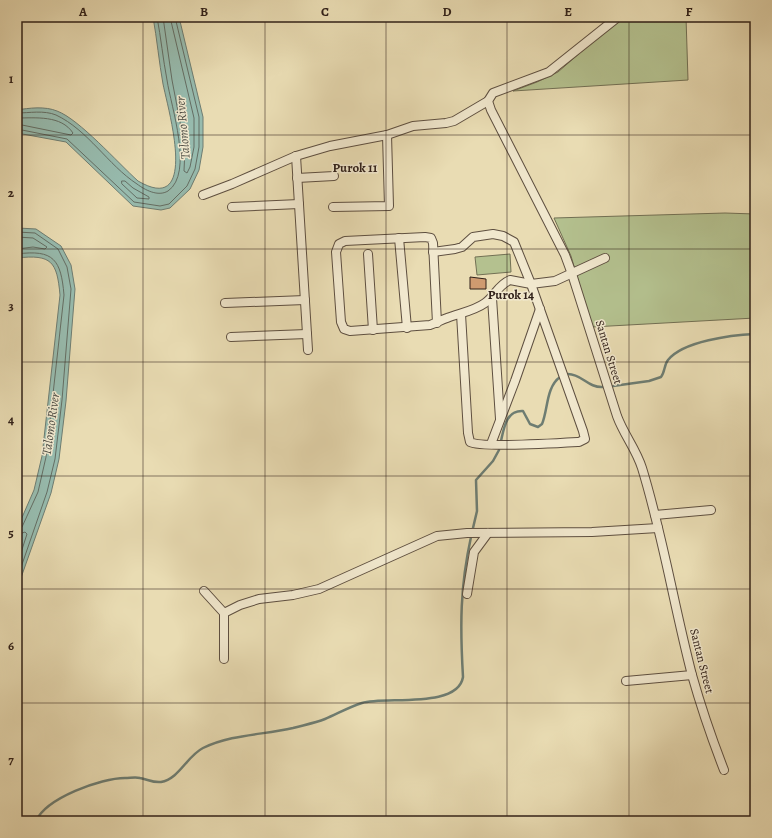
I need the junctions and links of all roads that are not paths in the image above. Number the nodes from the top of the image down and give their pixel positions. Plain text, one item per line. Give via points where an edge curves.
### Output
1 (618, 17) edge
2 (488, 101) junction
3 (387, 135) junction
4 (296, 156) junction
5 (334, 176) dead end
6 (298, 178) junction
7 (203, 195) dead end
8 (299, 204) junction
9 (232, 207) dead end
10 (333, 207) dead end
11 (399, 238) junction
12 (433, 252) junction
13 (368, 254) dead end
14 (605, 258) dead end
15 (572, 274) junction
16 (531, 284) junction
17 (492, 298) junction
18 (305, 300) junction
19 (225, 303) dead end
20 (540, 309) junction
21 (461, 314) junction
22 (436, 323) junction
23 (407, 328) junction
24 (373, 330) junction
25 (308, 334) junction
26 (231, 337) dead end
27 (308, 350) dead end
28 (500, 423) junction
29 (491, 444) junction
30 (711, 510) dead end
31 (654, 515) junction
32 (658, 528) junction
33 (488, 533) junction
34 (204, 591) dead end
35 (467, 594) dead end
36 (224, 613) junction
37 (224, 659) dead end
38 (692, 675) junction
39 (626, 681) dead end
40 (724, 770) dead end

1 - 2 street via 548,72 498,90
2 - 3 street via 454,121 413,126
2 - 15 street, Santan Street
3 - 4 street via 330,146
3 - 10 street via 389,206
4 - 6 street
4 - 7 street
5 - 6 street
6 - 8 street
8 - 9 street
8 - 18 street
11 - 12 street via 429,237 432,240
11 - 23 street
11 - 24 street via 345,241 337,247 342,326 350,331
12 - 16 street via 462,246 473,237 493,234 503,236 514,242 518,248
12 - 22 street
13 - 24 street
14 - 15 street
15 - 16 street via 555,281
15 - 31 street, Santan Street via 615,411 622,431 636,453
16 - 17 street via 510,280 499,287
16 - 20 street
17 - 21 street via 480,307
17 - 28 street
18 - 19 street
18 - 25 street
20 - 28 street
20 - 29 street via 584,439 579,442
21 - 22 street
21 - 29 street via 469,440 476,444
22 - 23 street
23 - 24 street
25 - 26 street
25 - 27 street
28 - 29 street
30 - 31 street
31 - 32 street, Santan Street
32 - 33 street via 592,532
32 - 38 street, Santan Street
33 - 35 street via 474,552
33 - 36 street via 437,536 319,589 259,599
34 - 36 street
36 - 37 street
38 - 39 street
38 - 40 street, Santan Street

